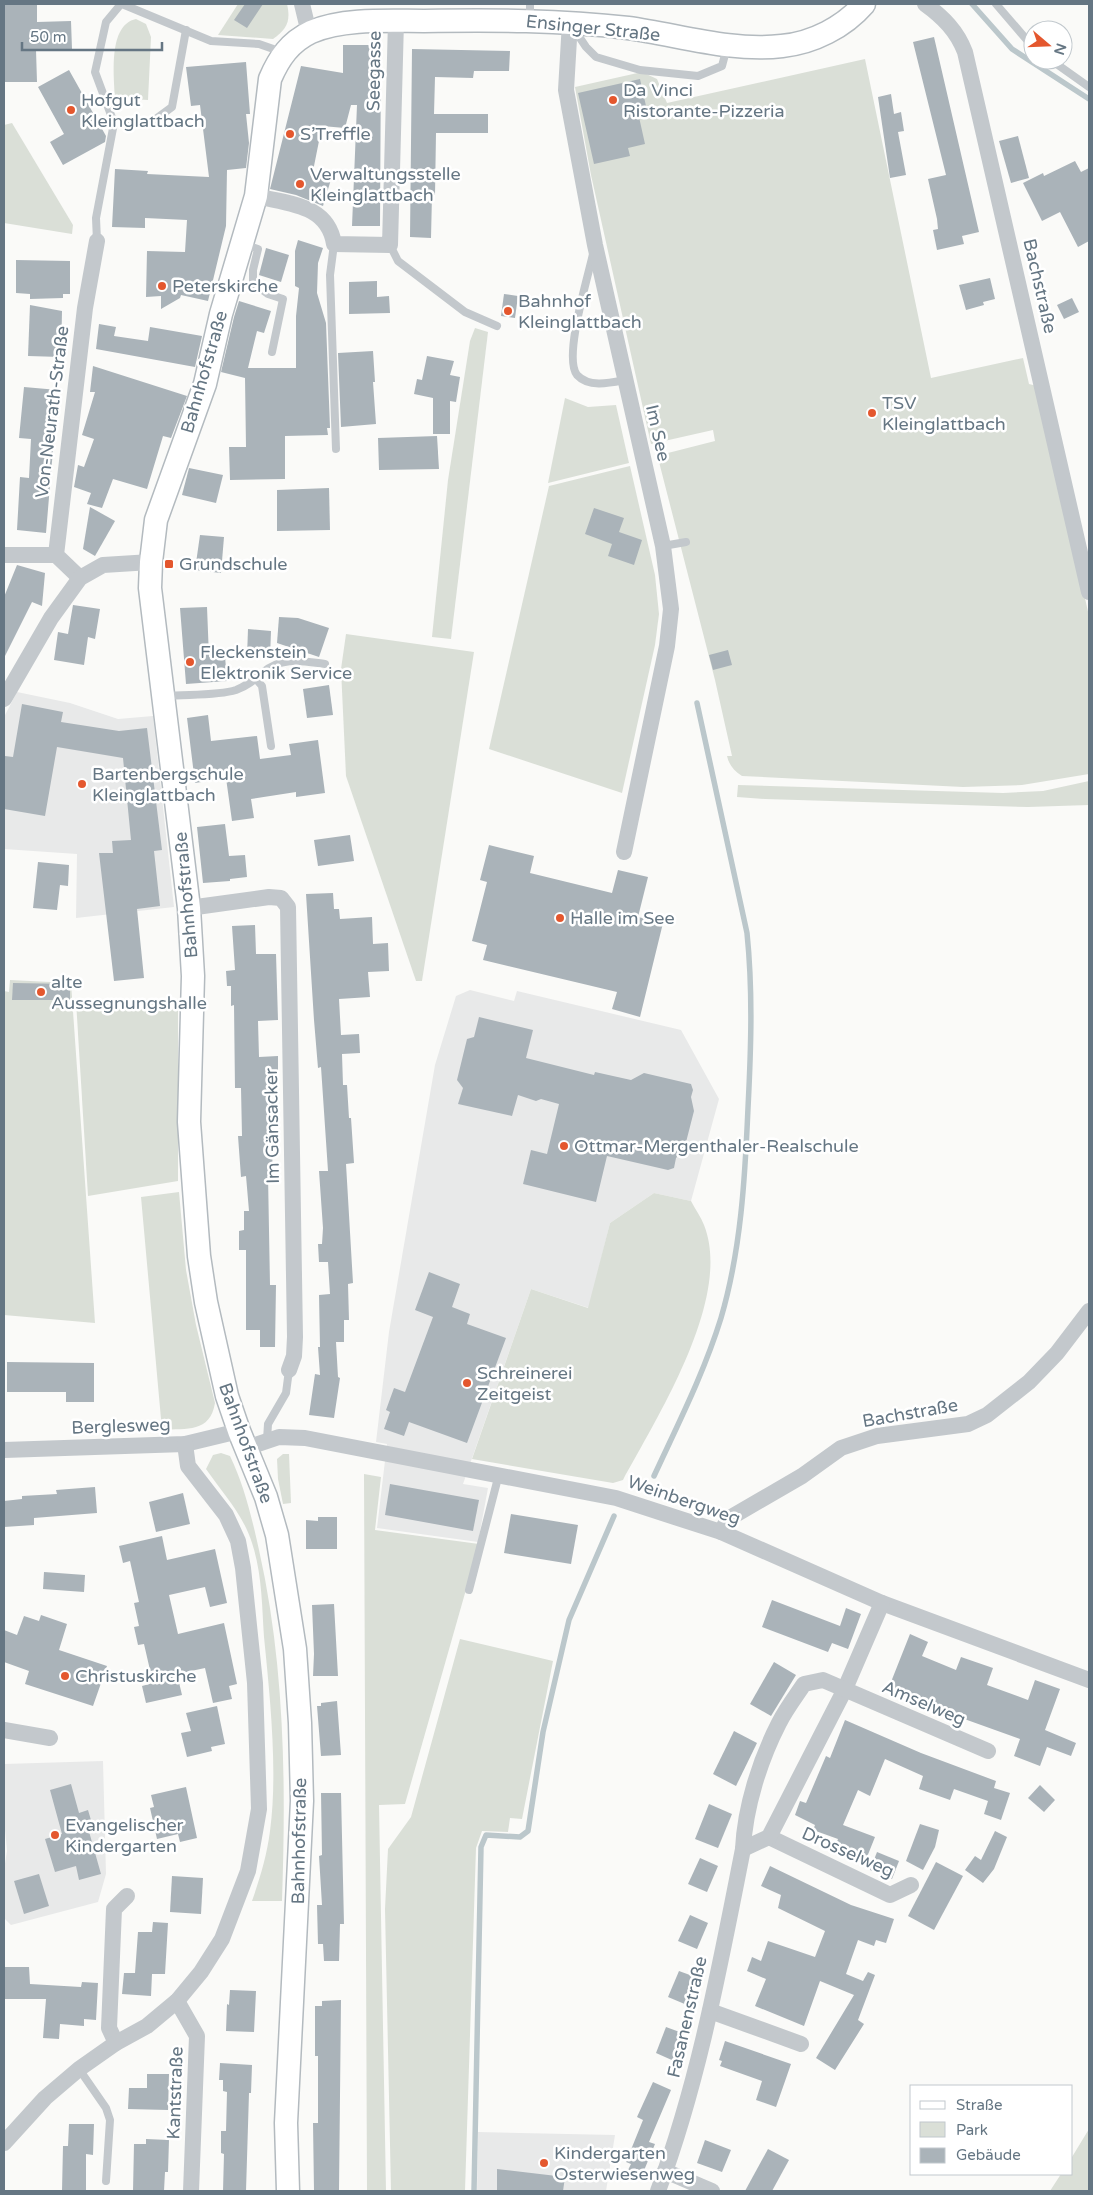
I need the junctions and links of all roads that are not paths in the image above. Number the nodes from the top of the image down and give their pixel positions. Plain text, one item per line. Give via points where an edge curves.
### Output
1 (122, 4) edge
2 (302, 4) edge
3 (864, 4) edge
4 (925, 4) edge
5 (996, 4) edge
6 (530, 12) edge
7 (396, 21) junction
8 (570, 22) junction
9 (186, 30) junction
10 (309, 33) junction
11 (1023, 35) edge
12 (728, 44) junction
13 (284, 53) junction
14 (1065, 70) edge
15 (1089, 87) edge
16 (114, 123) junction
17 (256, 196) junction
18 (97, 241) joint
19 (334, 244) junction
20 (243, 245) junction
21 (595, 245) junction
22 (390, 246) junction
23 (497, 326) dead end
24 (272, 352) dead end
25 (625, 380) junction
26 (336, 449) dead end
27 (686, 542) dead end
28 (663, 546) junction
29 (4, 555) edge
30 (56, 555) junction
31 (151, 562) junction
32 (80, 578) junction
33 (1089, 592) edge
34 (325, 664) dead end
35 (256, 679) junction
36 (163, 696) junction
37 (4, 698) edge
38 (272, 746) dead end
39 (624, 852) dead end
40 (189, 908) junction
41 (1089, 1311) edge
42 (289, 1370) joint
43 (251, 1440) junction
44 (185, 1444) junction
45 (4, 1450) edge
46 (499, 1474) junction
47 (721, 1532) junction
48 (468, 1590) dead end
49 (882, 1603) junction
50 (1089, 1680) edge
51 (844, 1691) junction
52 (4, 1730) edge
53 (50, 1738) dead end
54 (988, 1751) dead end
55 (769, 1837) junction
56 (743, 1849) junction
57 (911, 1884) dead end
58 (127, 1896) dead end
59 (177, 2002) junction
60 (710, 2011) junction
61 (116, 2043) junction
62 (801, 2044) dead end
63 (79, 2069) junction
64 (4, 2143) edge
65 (665, 2172) junction
66 (106, 2182) dead end
67 (191, 2191) edge
68 (288, 2191) edge
69 (658, 2191) edge
70 (712, 2191) edge

1 - 9 lane
1 - 16 lane via 106,22 95,72
2 - 10 street
3 - 12 main road, Ensinger Straße via 847,21 814,39 769,47
4 - 33 street, Bachstraße via 957,34 965,52
5 - 11 lane
6 - 7 main road, Ensinger Straße
6 - 8 main road, Ensinger Straße
7 - 10 main road, Ensinger Straße via 346,24
7 - 22 street, Seegasse
8 - 12 main road, Ensinger Straße
8 - 12 lane via 596,57 640,70 698,76 722,66
8 - 21 street, Im See via 566,90
9 - 13 lane via 211,41 259,44
9 - 16 lane via 172,107 153,121
10 - 13 main road, Bahnhofstraße
13 - 17 main road, Bahnhofstraße via 270,79
14 - 15 lane
16 - 18 lane via 96,218
17 - 19 street via 307,208 318,215 332,232
17 - 20 main road, Bahnhofstraße
18 - 30 street, Von-Neurath-Straße via 82,326
19 - 22 street
19 - 26 lane via 330,275
20 - 24 lane via 258,249 253,283 268,294 283,299
20 - 31 main road, Bahnhofstraße via 221,314 205,384 156,520
21 - 25 street, Im See
21 - 25 lane via 573,341 573,365 577,374 586,381 599,384
22 - 23 lane via 398,262 450,301 465,312
25 - 28 street, Im See
27 - 28 lane
28 - 39 street, Im See via 671,609 667,646
29 - 30 street
30 - 32 street
31 - 32 street via 103,565
31 - 36 main road, Bahnhofstraße via 150,588
32 - 37 street via 51,618
34 - 35 lane via 285,660
35 - 36 lane via 234,690
35 - 38 lane via 262,686
36 - 40 main road, Bahnhofstraße
40 - 42 street, Im Gänsacker via 269,897 281,898 288,907 295,1336
40 - 43 main road, Bahnhofstraße via 192,976 189,1122 199,1256 218,1361
41 - 47 street, Bachstraße via 1029,1382 987,1415 968,1424 877,1436 841,1448 802,1476 728,1520
42 - 43 lane, Im Gänsacker via 286,1393 268,1424
43 - 44 street, Berglesweg
43 - 46 street, Weinbergweg via 279,1436 305,1438 355,1450
43 - 68 main road, Bahnhofstraße via 277,1535 295,1649 300,1724 302,1802 286,2123
44 - 45 street, Berglesweg
44 - 59 street via 188,1466 226,1515 238,1541 255,1683 258,1809 255,1840 239,1901 202,1972
46 - 47 street, Weinbergweg via 616,1498
46 - 48 lane
47 - 49 street, Weinbergweg
49 - 50 street, Weinbergweg
49 - 51 street
51 - 54 street, Amselweg
51 - 55 street
51 - 56 street, Fasanenstraße via 823,1680 804,1684 779,1722 744,1826
52 - 53 street
55 - 56 street
55 - 57 street, Drosselweg via 890,1895
56 - 60 street, Fasanenstraße
58 - 61 street via 114,1909 109,2028
59 - 61 street via 147,2026
59 - 67 street, Kantstraße via 197,2036
60 - 62 street
60 - 65 street, Fasanenstraße via 686,2107
61 - 63 street
63 - 64 street via 45,2098
63 - 66 lane via 106,2108 110,2120
65 - 69 street, Fasanenstraße
65 - 70 street

